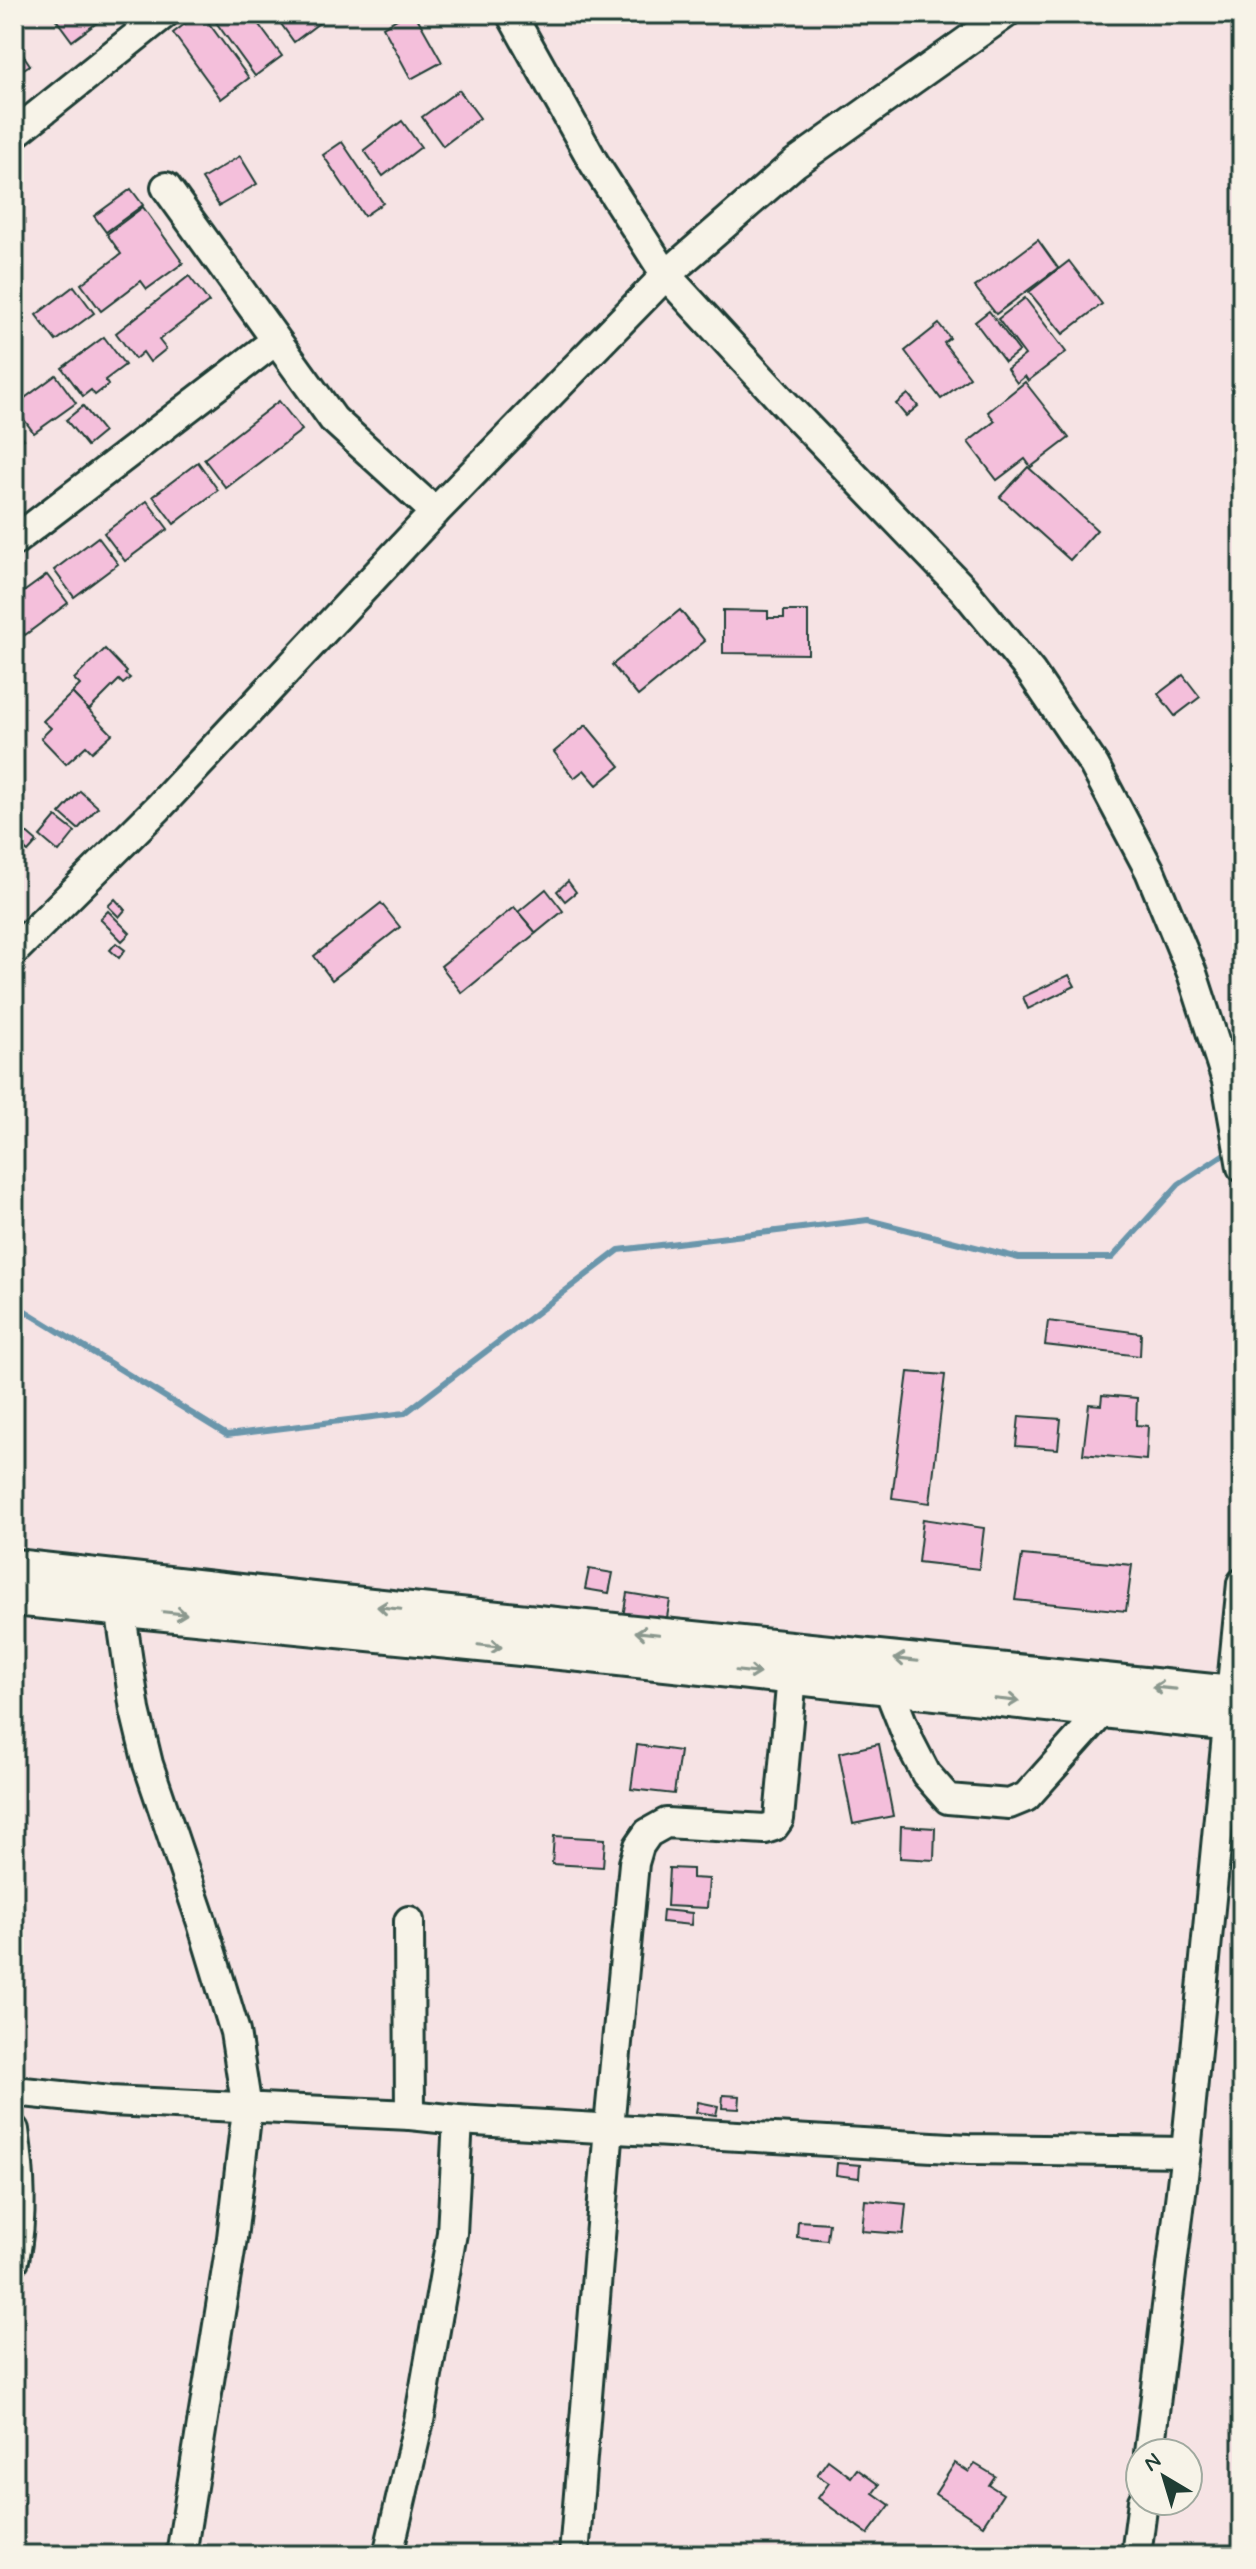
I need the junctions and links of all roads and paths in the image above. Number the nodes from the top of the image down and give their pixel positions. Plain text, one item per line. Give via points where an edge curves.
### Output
1 (164, 14) edge
2 (511, 14) edge
3 (1005, 14) edge
4 (14, 134) edge
5 (166, 187) dead end
6 (666, 275) junction
7 (275, 341) junction
8 (435, 512) junction
9 (14, 541) edge
10 (14, 951) edge
11 (1242, 1167) edge
12 (14, 1567) edge
13 (1242, 1583) edge
14 (14, 1598) edge
15 (120, 1607) junction
16 (792, 1676) junction
17 (888, 1687) junction
18 (1104, 1710) junction
19 (1236, 1710) edge
20 (409, 1921) dead end
21 (14, 2091) edge
22 (247, 2109) junction
23 (410, 2115) junction
24 (458, 2120) junction
25 (609, 2127) junction
26 (14, 2130) edge
27 (1186, 2152) junction
28 (14, 2260) edge
29 (1151, 2437) edge
30 (1141, 2517) edge
31 (181, 2555) edge
32 (388, 2555) edge
33 (574, 2555) edge
34 (1136, 2555) edge

1 - 4 street
2 - 6 street via 594,163
3 - 6 street via 795,163
5 - 7 street
6 - 8 street
6 - 11 street via 964,590 1031,672 1094,765 1150,871 1192,973 1227,1081
7 - 8 street via 333,419
7 - 9 street
8 - 10 street via 158,808
19 -> 12 main road
13 - 19 street
14 - 15 main road
15 -> 16 main road
15 - 22 street via 148,1764 235,2032
16 - 17 main road
16 - 25 street via 779,1819 774,1826 666,1823 648,1833 639,1846
17 -> 18 main road
17 - 18 street via 926,1774 948,1799 1009,1804 1026,1797
18 - 19 main road
19 - 27 street
20 - 23 street
21 - 22 street
22 - 23 street
22 - 31 street via 232,2238
23 - 24 street
24 - 25 street
24 - 32 street via 452,2233 419,2421
25 - 27 street via 968,2149
25 - 33 street
26 - 28 street via 20,2173
27 - 29 street
30 - 34 street

